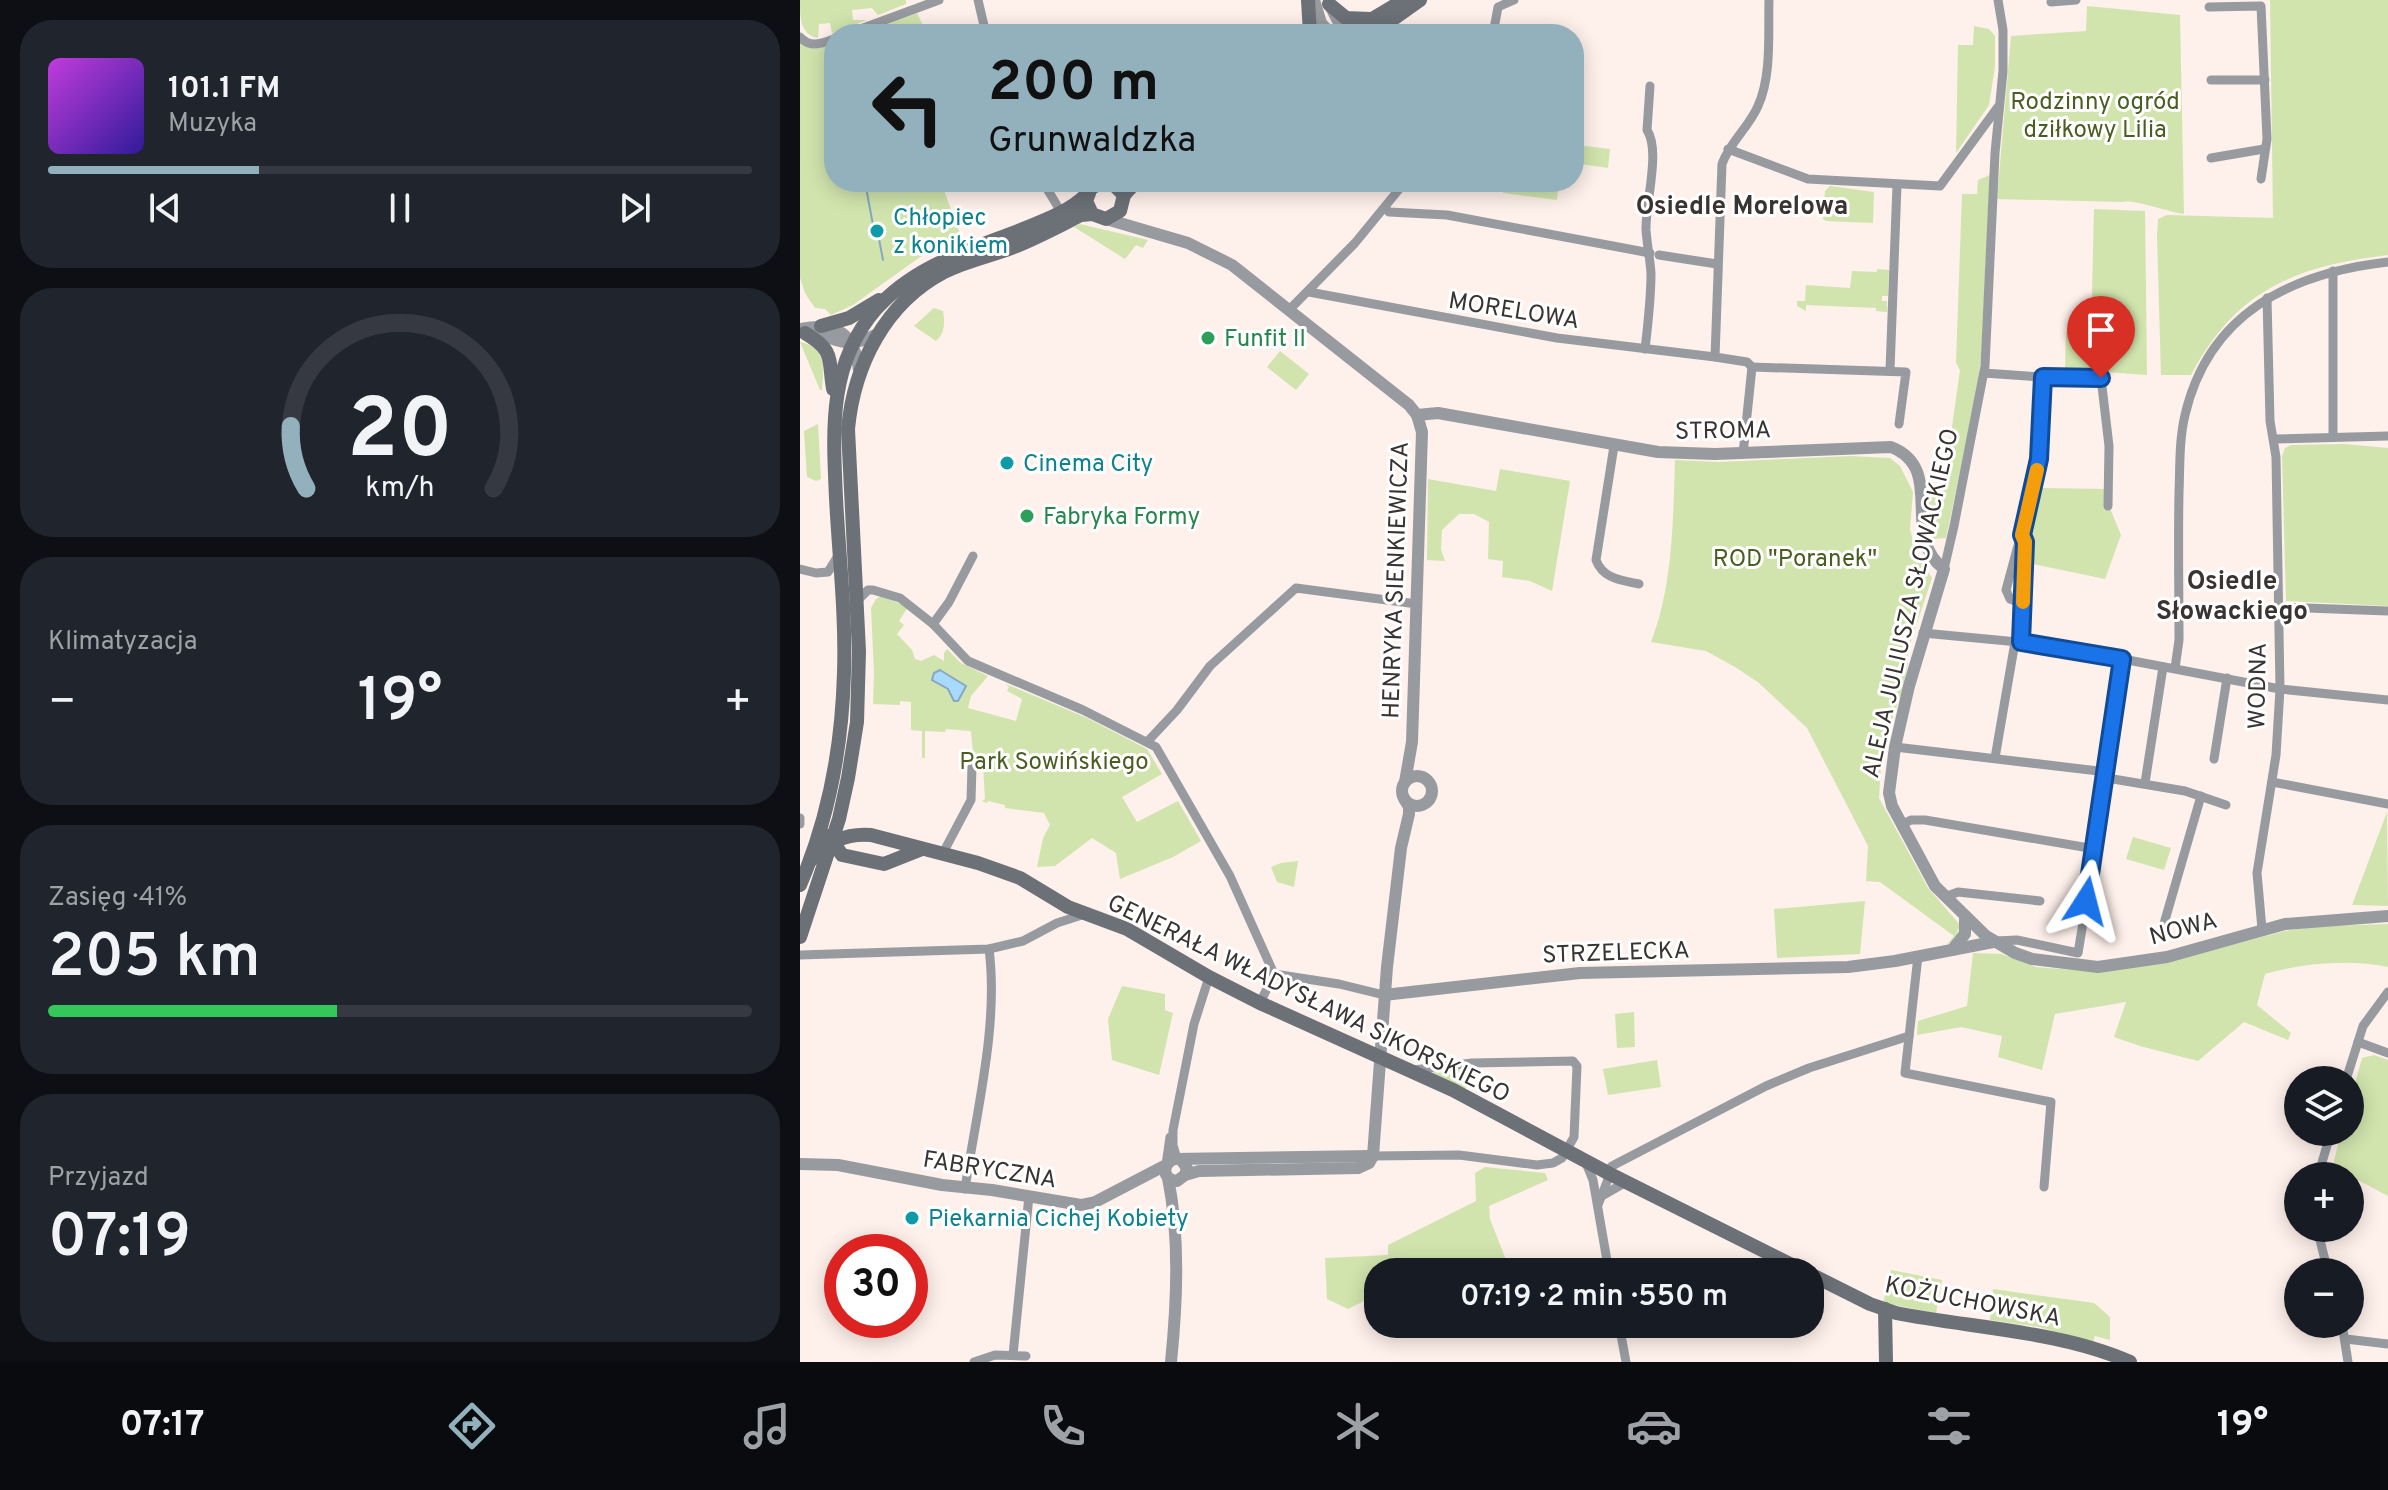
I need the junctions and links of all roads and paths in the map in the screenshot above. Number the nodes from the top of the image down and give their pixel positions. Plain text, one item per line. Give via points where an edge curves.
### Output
1 (939, 0) edge
2 (978, 0) edge
3 (1404, 0) edge
4 (1420, 0) edge
5 (1514, 0) edge
6 (1769, 0) edge
7 (1998, 0) edge
8 (2076, 0) edge
9 (1319, 1) edge
10 (2051, 2) edge
11 (2261, 3) edge
12 (2209, 7) dead end
13 (1374, 18) junction
14 (877, 24) edge
15 (984, 24) edge
16 (1313, 24) edge
17 (1322, 24) edge
18 (1339, 24) edge
19 (1364, 24) edge
20 (1386, 24) edge
21 (1495, 24) edge
22 (800, 37) edge
23 (824, 42) edge
24 (2211, 80) dead end
25 (2265, 80) junction
26 (1650, 86) dead end
27 (2000, 104) junction
28 (1728, 149) junction
29 (2264, 149) junction
30 (2211, 158) dead end
31 (2261, 179) dead end
32 (1897, 185) junction
33 (1049, 192) edge
34 (1088, 192) edge
35 (1116, 192) edge
36 (1129, 192) edge
37 (1397, 192) edge
38 (1086, 195) junction
39 (1123, 200) junction
40 (1385, 208) junction
41 (1061, 212) junction
42 (1099, 217) junction
43 (1147, 233) junction
44 (1654, 254) junction
45 (2388, 262) edge
46 (1717, 264) junction
47 (2333, 271) junction
48 (899, 287) junction
49 (1309, 292) junction
50 (2267, 298) junction
51 (1290, 309) junction
52 (821, 326) junction
53 (802, 331) edge
54 (878, 334) junction
55 (853, 343) junction
56 (1645, 349) junction
57 (1715, 357) junction
58 (1752, 367) junction
59 (1890, 370) junction
60 (859, 371) junction
61 (1984, 373) junction
62 (2043, 377) junction
63 (835, 400) junction
64 (1417, 415) junction
65 (1899, 424) dead end
66 (2333, 436) junction
67 (2388, 436) edge
68 (2274, 439) junction
69 (1614, 446) junction
70 (1743, 454) junction
71 (2108, 506) dead end
72 (2022, 535) junction
73 (1923, 541) junction
74 (1950, 543) junction
75 (839, 553) junction
76 (973, 556) dead end
77 (800, 569) edge
78 (1944, 569) junction
79 (1639, 584) dead end
80 (857, 601) junction
81 (1417, 604) junction
82 (2023, 604) junction
83 (2278, 607) junction
84 (2388, 611) edge
85 (933, 624) junction
86 (1923, 633) junction
87 (2018, 642) junction
88 (2122, 659) junction
89 (2163, 667) junction
90 (2175, 668) junction
91 (2227, 678) junction
92 (2280, 689) junction
93 (843, 693) junction
94 (859, 694) junction
95 (2388, 700) edge
96 (1148, 741) junction
97 (1412, 742) junction
98 (1895, 747) junction
99 (1995, 758) junction
100 (2214, 759) dead end
101 (972, 767) dead end
102 (2107, 775) junction
103 (1424, 778) junction
104 (1405, 782) junction
105 (2272, 782) junction
106 (2145, 783) junction
107 (2201, 796) junction
108 (1405, 800) junction
109 (1425, 803) junction
110 (843, 804) junction
111 (2388, 804) edge
112 (2226, 805) dead end
113 (800, 818) edge
114 (823, 819) junction
115 (800, 824) edge
116 (1901, 825) junction
117 (871, 835) junction
118 (832, 841) junction
119 (923, 849) junction
120 (2095, 849) junction
121 (943, 853) junction
122 (842, 855) junction
123 (817, 863) junction
124 (1400, 867) junction
125 (800, 885) edge
126 (1945, 897) junction
127 (2040, 901) dead end
128 (1064, 905) junction
129 (1085, 914) junction
130 (2388, 916) edge
131 (1965, 919) junction
132 (1057, 923) junction
133 (2262, 929) junction
134 (2156, 936) dead end
135 (800, 937) edge
136 (1993, 942) junction
137 (989, 949) junction
138 (1952, 950) junction
139 (800, 955) edge
140 (1918, 956) junction
141 (1274, 974) junction
142 (1209, 977) junction
143 (2388, 992) edge
144 (1384, 995) junction
145 (1260, 1003) junction
146 (1909, 1036) junction
147 (2358, 1042) junction
148 (2388, 1053) edge
149 (1380, 1055) junction
150 (2350, 1066) edge
151 (1412, 1070) junction
152 (1566, 1151) junction
153 (1373, 1156) junction
154 (1584, 1160) junction
155 (800, 1164) edge
156 (1173, 1166) junction
157 (1607, 1172) junction
158 (1184, 1177) junction
159 (1626, 1182) junction
160 (2044, 1187) dead end
161 (965, 1189) junction
162 (1597, 1193) junction
163 (1029, 1196) junction
164 (1174, 1212) junction
165 (1606, 1258) edge
166 (1778, 1258) edge
167 (1824, 1280) edge
168 (1885, 1309) junction
169 (1902, 1314) junction
170 (1884, 1335) junction
171 (1622, 1338) edge
172 (2346, 1339) joint
173 (2388, 1344) edge
174 (1013, 1355) junction
175 (1026, 1356) dead end
176 (1172, 1357) edge
177 (2111, 1358) edge
178 (974, 1362) edge
179 (1626, 1362) edge
180 (1886, 1362) edge
181 (2130, 1362) edge
182 (2348, 1362) edge

1 - 14 street
2 - 15 street
3 - 13 main road
4 - 20 main road
5 - 21 street via 1498,7
6 - 28 street via 1761,98
7 - 27 street, ALEJA JULIUSZA SŁOWACKIEGO via 2003,30
8 - 10 street
9 - 13 main road via 1352,19
9 - 16 main road
9 - 17 street
9 - 18 street
11 - 12 street
11 - 25 street
13 - 19 main road
22 - 23 street via 807,43
24 - 25 street
25 - 29 street
26 - 44 street via 1646,229
27 - 32 street via 1940,186
27 - 61 street, ALEJA JULIUSZA SŁOWACKIEGO
28 - 32 street via 1808,179
28 - 46 street via 1722,164
29 - 30 street
29 - 31 street
32 - 59 street
33 - 41 street
34 - 38 main road
35 - 39 main road
36 - 39 main road
37 - 40 street
38 - 41 main road
38 - 42 main road via 1087,206
39 - 42 main road via 1117,215
39 - 43 street via 1132,221
40 - 44 street
40 - 49 street
41 - 48 main road via 926,269
42 - 43 street, HENRYKA SIENKIEWICZA
42 - 54 main road via 1081,215 932,279
43 - 51 street, HENRYKA SIENKIEWICZA via 1204,249
44 - 46 street
44 - 56 street
45 - 47 street
46 - 57 street
47 - 50 street
47 - 66 street
48 - 52 main road via 849,318
48 - 55 main road
49 - 51 street
49 - 56 street, MORELOWA via 1530,334
50 - 68 street, WODNA
50 - 90 street via 2215,346 2185,415
51 - 64 street, HENRYKA SIENKIEWICZA
52 - 53 street
52 - 55 street
53 - 55 street
53 - 63 main road via 830,355
54 - 55 street
54 - 60 main road
55 - 60 street
55 - 63 main road
56 - 57 street, MORELOWA
57 - 58 street, MORELOWA
58 - 59 street, MORELOWA
58 - 70 street
59 - 65 street via 1906,372
60 - 80 main road via 848,429
61 - 62 street
61 - 74 street, ALEJA JULIUSZA SŁOWACKIEGO
62 - 71 street via 2101,378 2109,446
62 - 72 street via 2039,459
63 - 75 main road
64 - 69 street, STROMA via 1438,413
64 - 81 street, HENRYKA SIENKIEWICZA via 1422,435
66 - 67 street
66 - 68 street
68 - 83 street, WODNA
69 - 70 street, STROMA via 1676,454
69 - 79 street via 1596,560 1610,577
70 - 73 street, STROMA via 1898,450 1908,457 1921,482
72 - 82 street
72 - 82 street via 2006,590 2010,599
73 - 74 street via 1938,549
73 - 78 street
74 - 78 street, ALEJA JULIUSZA SŁOWACKIEGO
75 - 77 street via 828,572
75 - 93 main road
76 - 85 street
78 - 86 street, ALEJA JULIUSZA SŁOWACKIEGO
80 - 85 street via 868,590 878,590 909,603
80 - 94 main road
81 - 96 street via 1296,588 1210,666
81 - 97 street, HENRYKA SIENKIEWICZA
82 - 87 street
83 - 84 street
83 - 92 street, WODNA
85 - 96 street via 972,663
86 - 87 street
86 - 98 street, ALEJA JULIUSZA SŁOWACKIEGO
87 - 88 street
87 - 99 street
88 - 89 street
88 - 102 street
89 - 90 street
89 - 106 street
90 - 91 street
91 - 92 street
91 - 100 street
92 - 95 street
92 - 105 street, WODNA
93 - 94 main road
93 - 114 main road
94 - 110 main road
96 - 141 street via 1163,756 1230,876
97 - 103 street, HENRYKA SIENKIEWICZA
97 - 104 street, HENRYKA SIENKIEWICZA
98 - 99 street
98 - 116 street, ALEJA JULIUSZA SŁOWACKIEGO via 1889,793
99 - 102 street
101 - 121 street via 971,800
102 - 106 street
102 - 120 street
103 - 104 street
103 - 109 street via 1431,792
104 - 108 street
105 - 111 street
105 - 133 street, WODNA via 2257,873
106 - 107 street
107 - 112 street
107 - 134 street
108 - 109 street
108 - 124 street via 1409,814
109 - 124 street
110 - 117 main road via 856,827
110 - 118 main road
113 - 115 street
114 - 118 main road
114 - 123 main road
116 - 120 street via 1925,820
116 - 126 street, ALEJA JULIUSZA SŁOWACKIEGO
117 - 118 main road, GENERAŁA WŁADYSŁAWA SIKORSKIEGO
117 - 119 main road, GENERAŁA WŁADYSŁAWA SIKORSKIEGO
118 - 122 main road
118 - 123 main road
119 - 121 main road, GENERAŁA WŁADYSŁAWA SIKORSKIEGO
119 - 122 main road via 884,864
120 - 136 street via 2078,953 2017,940
121 - 128 main road, GENERAŁA WŁADYSŁAWA SIKORSKIEGO via 1011,874
122 - 123 main road
123 - 125 main road
123 - 135 main road
124 - 144 street
126 - 127 street via 1958,892
126 - 131 street, ALEJA JULIUSZA SŁOWACKIEGO
128 - 129 main road, GENERAŁA WŁADYSŁAWA SIKORSKIEGO
128 - 132 street
129 - 132 street
129 - 142 main road, GENERAŁA WŁADYSŁAWA SIKORSKIEGO via 1127,929
130 - 133 street, NOWA
131 - 136 street, ALEJA JULIUSZA SŁOWACKIEGO
131 - 138 street via 1965,934
132 - 137 street via 1023,941
133 - 136 street, NOWA via 2167,957 2098,967 2044,962
136 - 138 street, STRZELECKA
137 - 139 street
137 - 161 street via 993,973 987,1040
138 - 140 street, STRZELECKA
140 - 144 street, STRZELECKA via 1848,967 1565,974
140 - 146 street
141 - 144 street, STRZELECKA
141 - 145 street
142 - 145 main road, GENERAŁA WŁADYSŁAWA SIKORSKIEGO
142 - 156 street via 1166,1153
143 - 147 street
144 - 149 street
145 - 149 main road, GENERAŁA WŁADYSŁAWA SIKORSKIEGO
146 - 157 street via 1766,1086
146 - 160 street via 1905,1073 2051,1102
147 - 148 street
147 - 150 street
149 - 151 main road, GENERAŁA WŁADYSŁAWA SIKORSKIEGO
149 - 153 street
151 - 152 main road, GENERAŁA WŁADYSŁAWA SIKORSKIEGO
151 - 152 street via 1482,1062 1573,1061 1574,1137
152 - 153 street, FABRYCZNA via 1544,1165 1459,1155
152 - 154 main road, GENERAŁA WŁADYSŁAWA SIKORSKIEGO
153 - 156 street, FABRYCZNA
153 - 158 street, FABRYCZNA via 1358,1168 1199,1171
154 - 157 main road, KOŻUCHOWSKA
154 - 162 street
155 - 161 street, FABRYCZNA via 845,1166
156 - 158 street via 1187,1168
156 - 163 street, FABRYCZNA via 1081,1205
156 - 164 street
157 - 159 main road, KOŻUCHOWSKA
157 - 162 street
158 - 164 street
159 - 162 street
159 - 166 main road, KOŻUCHOWSKA
161 - 163 street, FABRYCZNA
162 - 165 street
163 - 174 street
164 - 176 street
167 - 168 main road, KOŻUCHOWSKA
168 - 169 main road, KOŻUCHOWSKA
168 - 170 main road
169 - 170 main road
169 - 177 main road, KOŻUCHOWSKA via 2067,1342
170 - 180 main road
171 - 179 street
172 - 173 street
172 - 182 street
174 - 175 street
174 - 178 street
177 - 181 main road, KOŻUCHOWSKA

